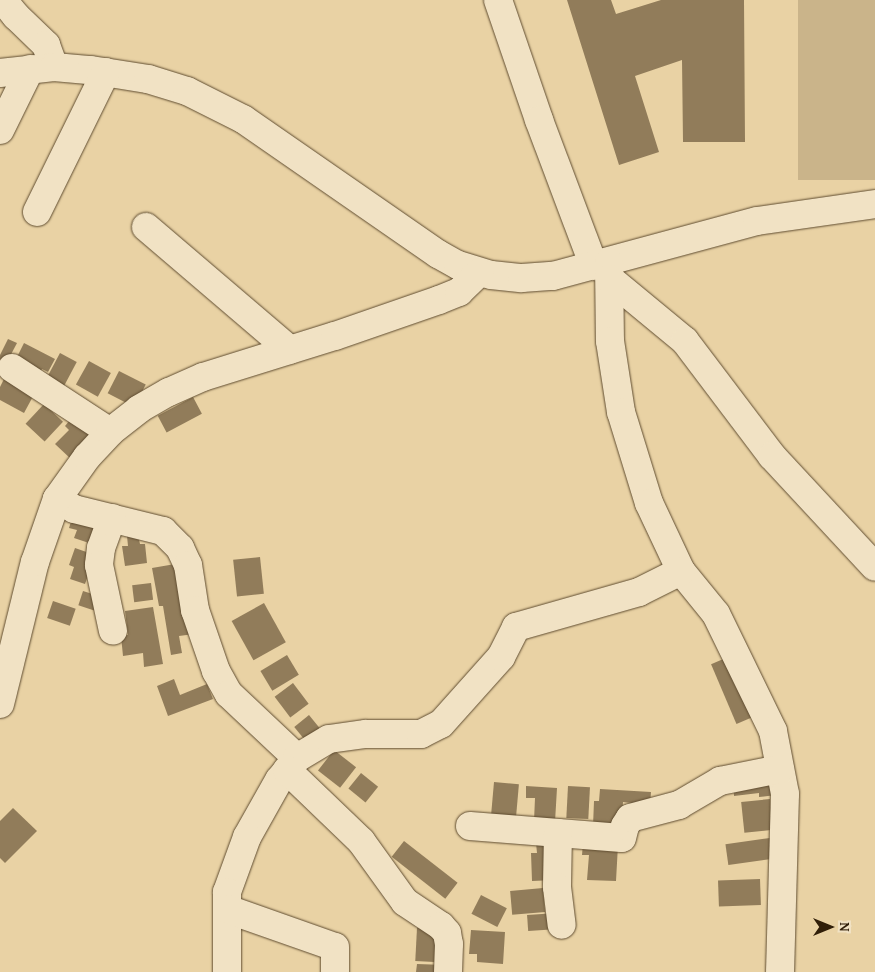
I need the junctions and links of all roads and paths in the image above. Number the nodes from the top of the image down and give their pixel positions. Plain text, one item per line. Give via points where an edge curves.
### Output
1 (3, 0) edge
2 (498, 0) edge
3 (42, 68) junction
4 (106, 72) junction
5 (0, 74) edge
6 (0, 130) edge
7 (875, 204) edge
8 (37, 212) dead end
9 (146, 227) dead end
10 (605, 269) junction
11 (478, 273) junction
12 (290, 350) junction
13 (12, 368) dead end
14 (110, 432) junction
15 (57, 500) junction
16 (112, 518) junction
17 (875, 567) edge
18 (681, 571) junction
19 (113, 631) dead end
20 (2, 688) edge
21 (292, 764) junction
22 (780, 769) junction
23 (470, 826) dead end
24 (558, 832) junction
25 (227, 909) junction
26 (562, 925) dead end
27 (227, 972) edge
28 (335, 972) edge
29 (448, 972) edge
30 (780, 972) edge

1 - 3 street via 46,45
2 - 10 street via 539,120
3 - 4 street
3 - 5 street
3 - 6 street
4 - 8 street
4 - 11 street via 168,84 243,119 438,254
7 - 10 street via 757,221
9 - 12 street
10 - 11 street via 539,278 507,278
10 - 17 street via 685,341 772,456
10 - 18 street via 610,341 621,412 649,503
11 - 12 street via 452,295
12 - 14 street via 203,377 170,392 139,409
13 - 14 street
14 - 15 street via 81,464
15 - 16 street via 74,509
15 - 20 street via 35,562
16 - 19 street via 101,548 99,565
16 - 21 street via 163,531 180,548 188,565 195,610 216,671 229,694
18 - 21 street via 640,592 516,627 501,657 441,724 421,734 366,734 329,739
18 - 22 street via 716,614 738,657 773,731
21 - 25 street via 279,780 247,837 227,892
21 - 29 street via 361,841 405,902 447,933
22 - 24 street via 720,781 680,805 630,818 622,838
22 - 30 street via 785,794
23 - 24 street
24 - 26 street via 557,887
25 - 27 street
25 - 28 street via 335,948

